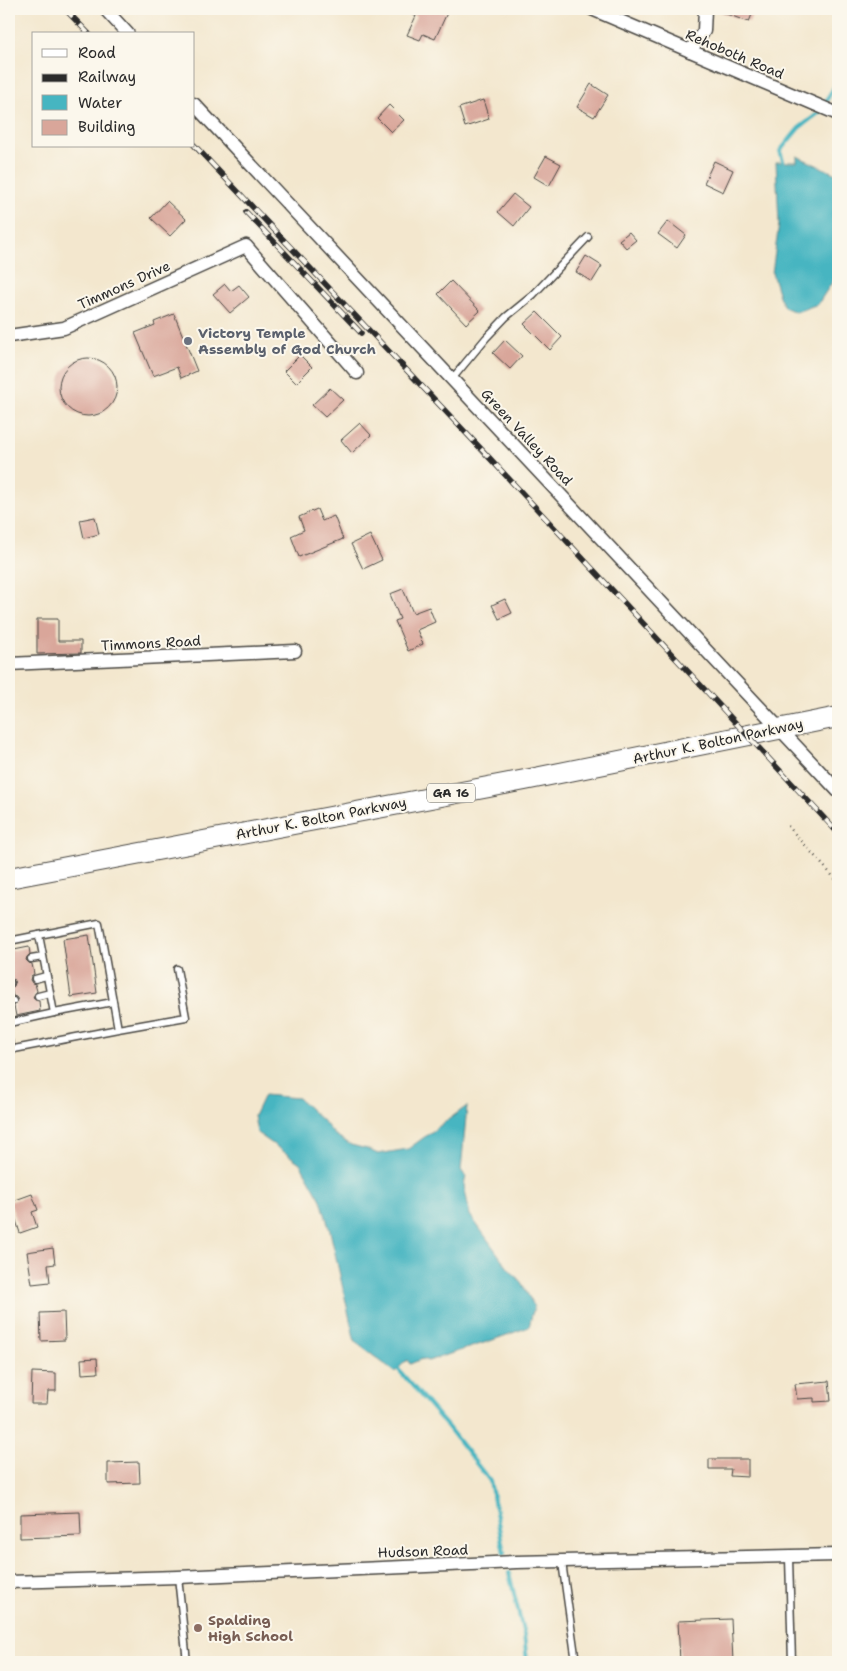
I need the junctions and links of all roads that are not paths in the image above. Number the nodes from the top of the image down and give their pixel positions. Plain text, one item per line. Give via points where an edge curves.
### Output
1 (105, 9) edge
2 (592, 9) edge
3 (705, 9) edge
4 (126, 32) edge
5 (690, 51) junction
6 (195, 105) edge
7 (838, 114) edge
8 (588, 237) dead end
9 (9, 336) edge
10 (357, 373) dead end
11 (452, 379) junction
12 (295, 651) dead end
13 (9, 664) edge
14 (838, 717) edge
15 (780, 728) junction
16 (838, 791) edge
17 (9, 878) edge
18 (38, 935) junction
19 (9, 941) edge
20 (43, 957) junction
21 (31, 960) dead end
22 (177, 970) dead end
23 (46, 976) junction
24 (34, 979) dead end
25 (50, 993) junction
26 (38, 996) dead end
27 (113, 1002) junction
28 (54, 1014) junction
29 (9, 1023) edge
30 (118, 1029) junction
31 (9, 1041) edge
32 (10, 1050) edge
33 (838, 1556) edge
34 (789, 1558) junction
35 (562, 1562) junction
36 (178, 1577) junction
37 (9, 1582) edge
38 (187, 1662) edge
39 (576, 1662) edge
40 (792, 1662) edge

1 - 4 street
2 - 5 street, Rehoboth Road
3 - 5 street via 704,31
5 - 7 street, Rehoboth Road
6 - 11 street, Green Valley Road
8 - 11 lane via 533,295 506,317
9 - 10 street, Timmons Drive via 64,328 246,246
11 - 15 street, Green Valley Road
12 - 13 street, Timmons Road
14 - 15 main road, Arthur K. Bolton Parkway / GA 16
15 - 16 street, Green Valley Road
15 - 17 main road, Arthur K. Bolton Parkway / GA 16
18 - 19 lane
18 - 20 lane
18 - 27 lane via 99,923
20 - 21 lane
20 - 23 lane
22 - 30 lane via 186,1017
23 - 24 lane
23 - 25 lane
25 - 26 lane
25 - 28 lane
27 - 28 lane
27 - 30 lane
28 - 29 lane
30 - 32 lane
31 - 32 lane
33 - 34 street, Hudson Road
34 - 35 street, Hudson Road
34 - 40 lane
35 - 36 street, Hudson Road
35 - 39 lane
36 - 37 street, Hudson Road
36 - 38 lane

